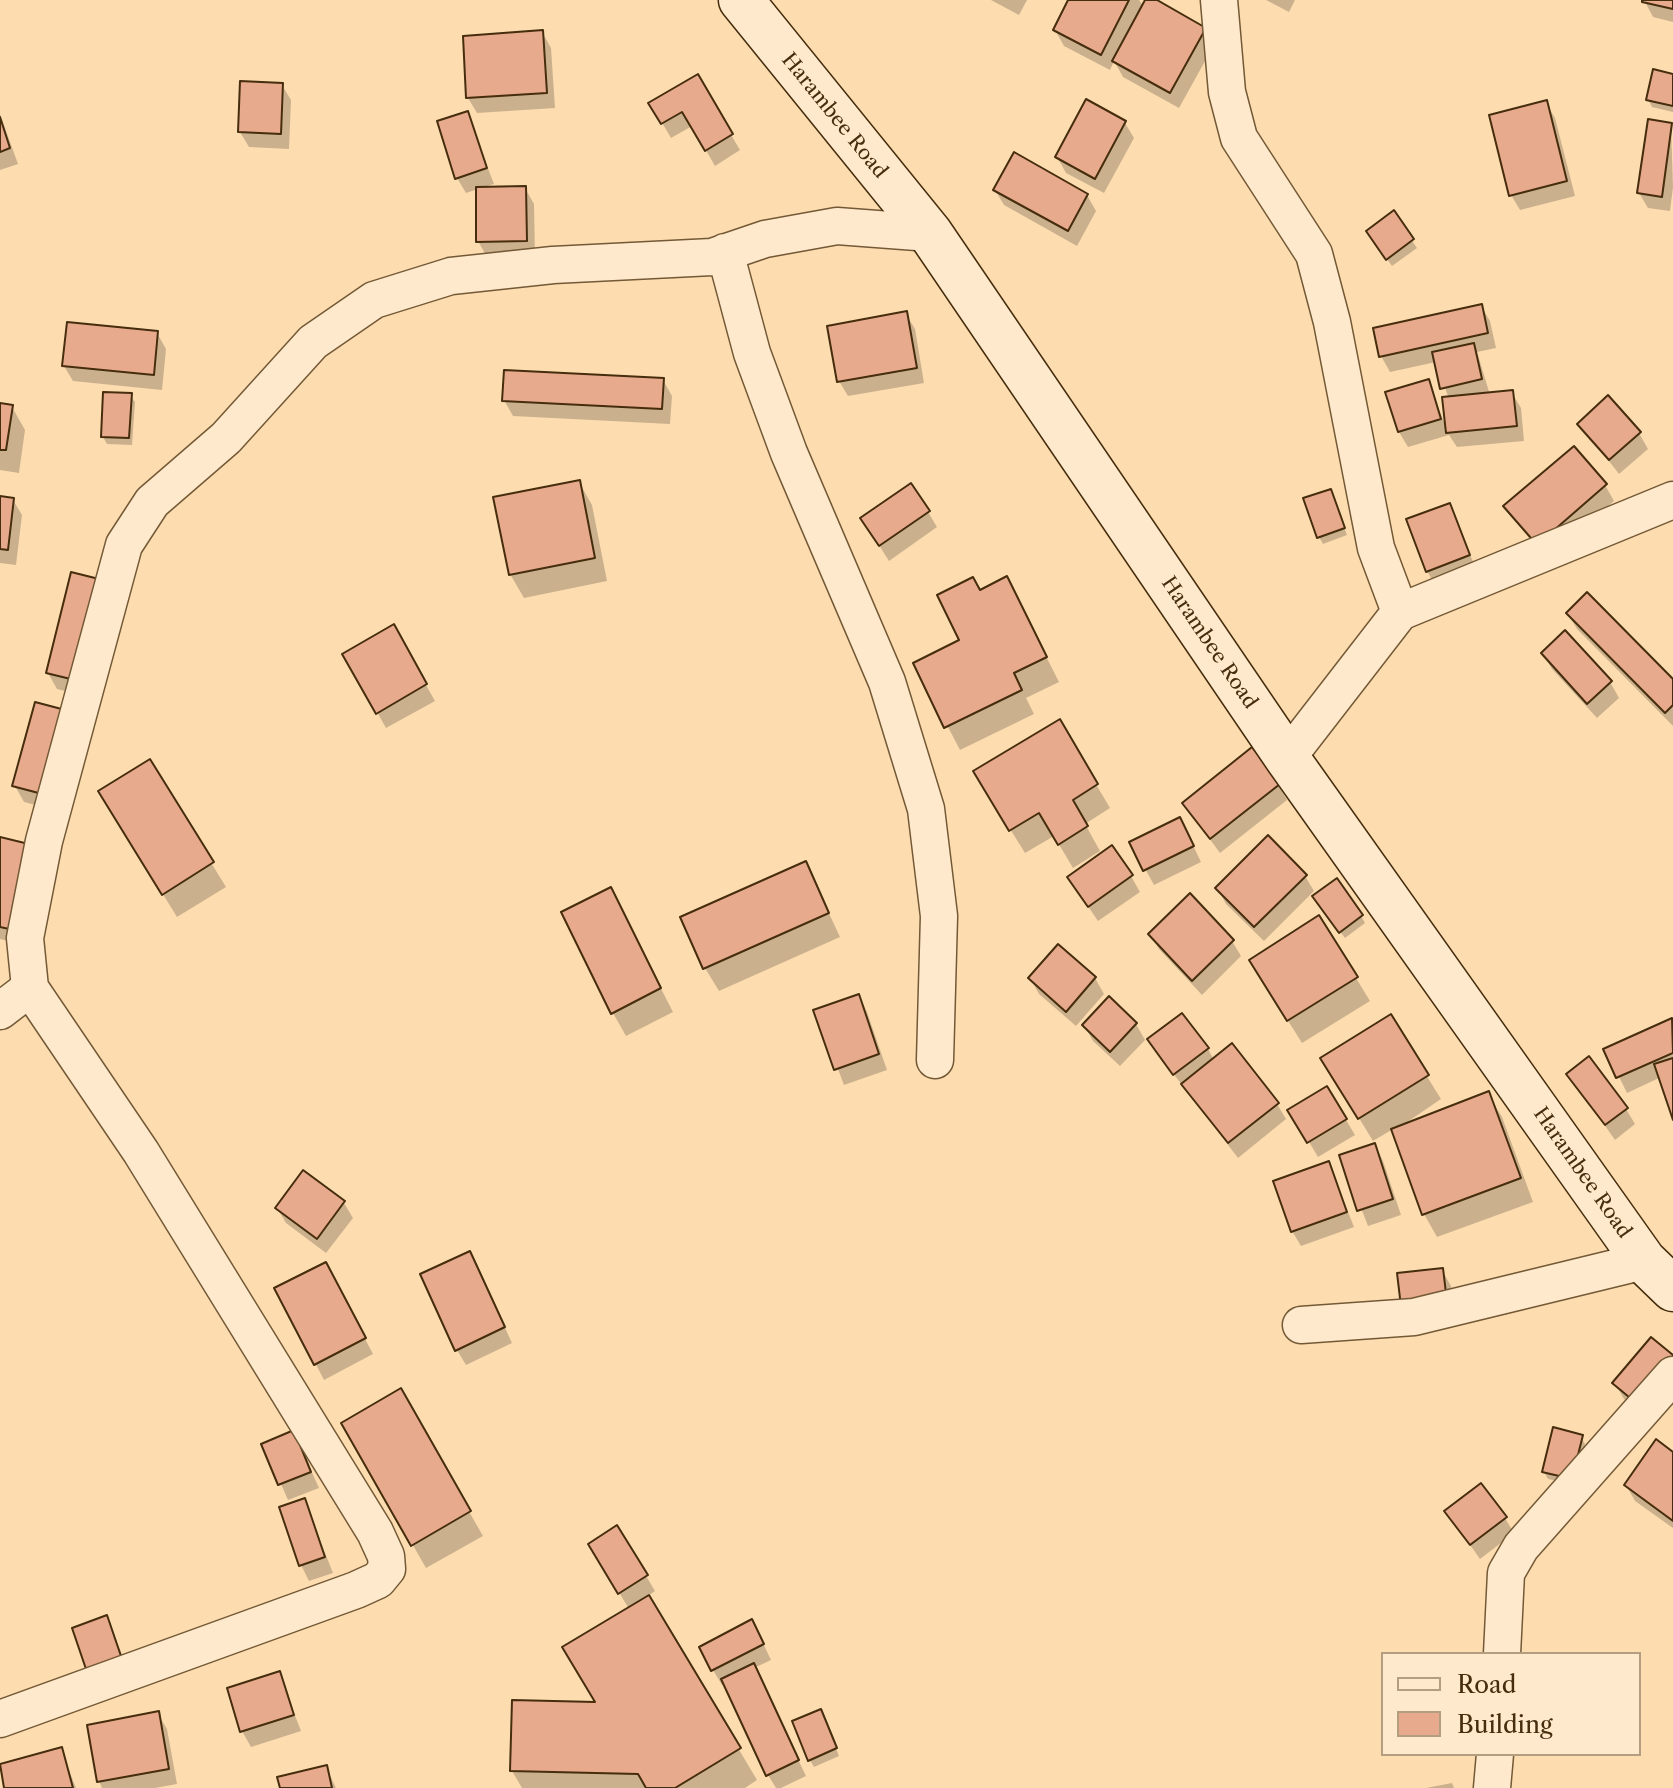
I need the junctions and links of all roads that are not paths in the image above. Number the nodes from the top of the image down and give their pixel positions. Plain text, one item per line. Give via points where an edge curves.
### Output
1 (741, 0) edge
2 (1219, 0) edge
3 (930, 233) junction
4 (725, 252) junction
5 (1673, 500) edge
6 (1400, 612) junction
7 (1287, 758) junction
8 (30, 988) junction
9 (0, 1011) edge
10 (935, 1060) dead end
11 (1659, 1275) edge
12 (1301, 1325) dead end
13 (1673, 1375) edge
14 (1502, 1652) edge
15 (0, 1719) edge
16 (1495, 1756) edge
17 (1492, 1788) edge

1 - 3 main road, Harambee Road
2 - 6 street via 1227,92 1239,138 1314,254 1376,548
3 - 4 street via 837,226
3 - 7 main road, Harambee Road
4 - 8 street via 451,276 374,300 313,342 226,438 152,502 124,545 44,841 25,938
4 - 10 street via 752,353 887,682 926,809 939,916
5 - 6 street
6 - 7 street
7 - 11 main road, Harambee Road
8 - 9 street
8 - 15 street via 141,1152 366,1518 386,1556 387,1569 378,1580 356,1590
11 - 12 street via 1414,1317
13 - 14 street via 1521,1547 1506,1573
16 - 17 street

